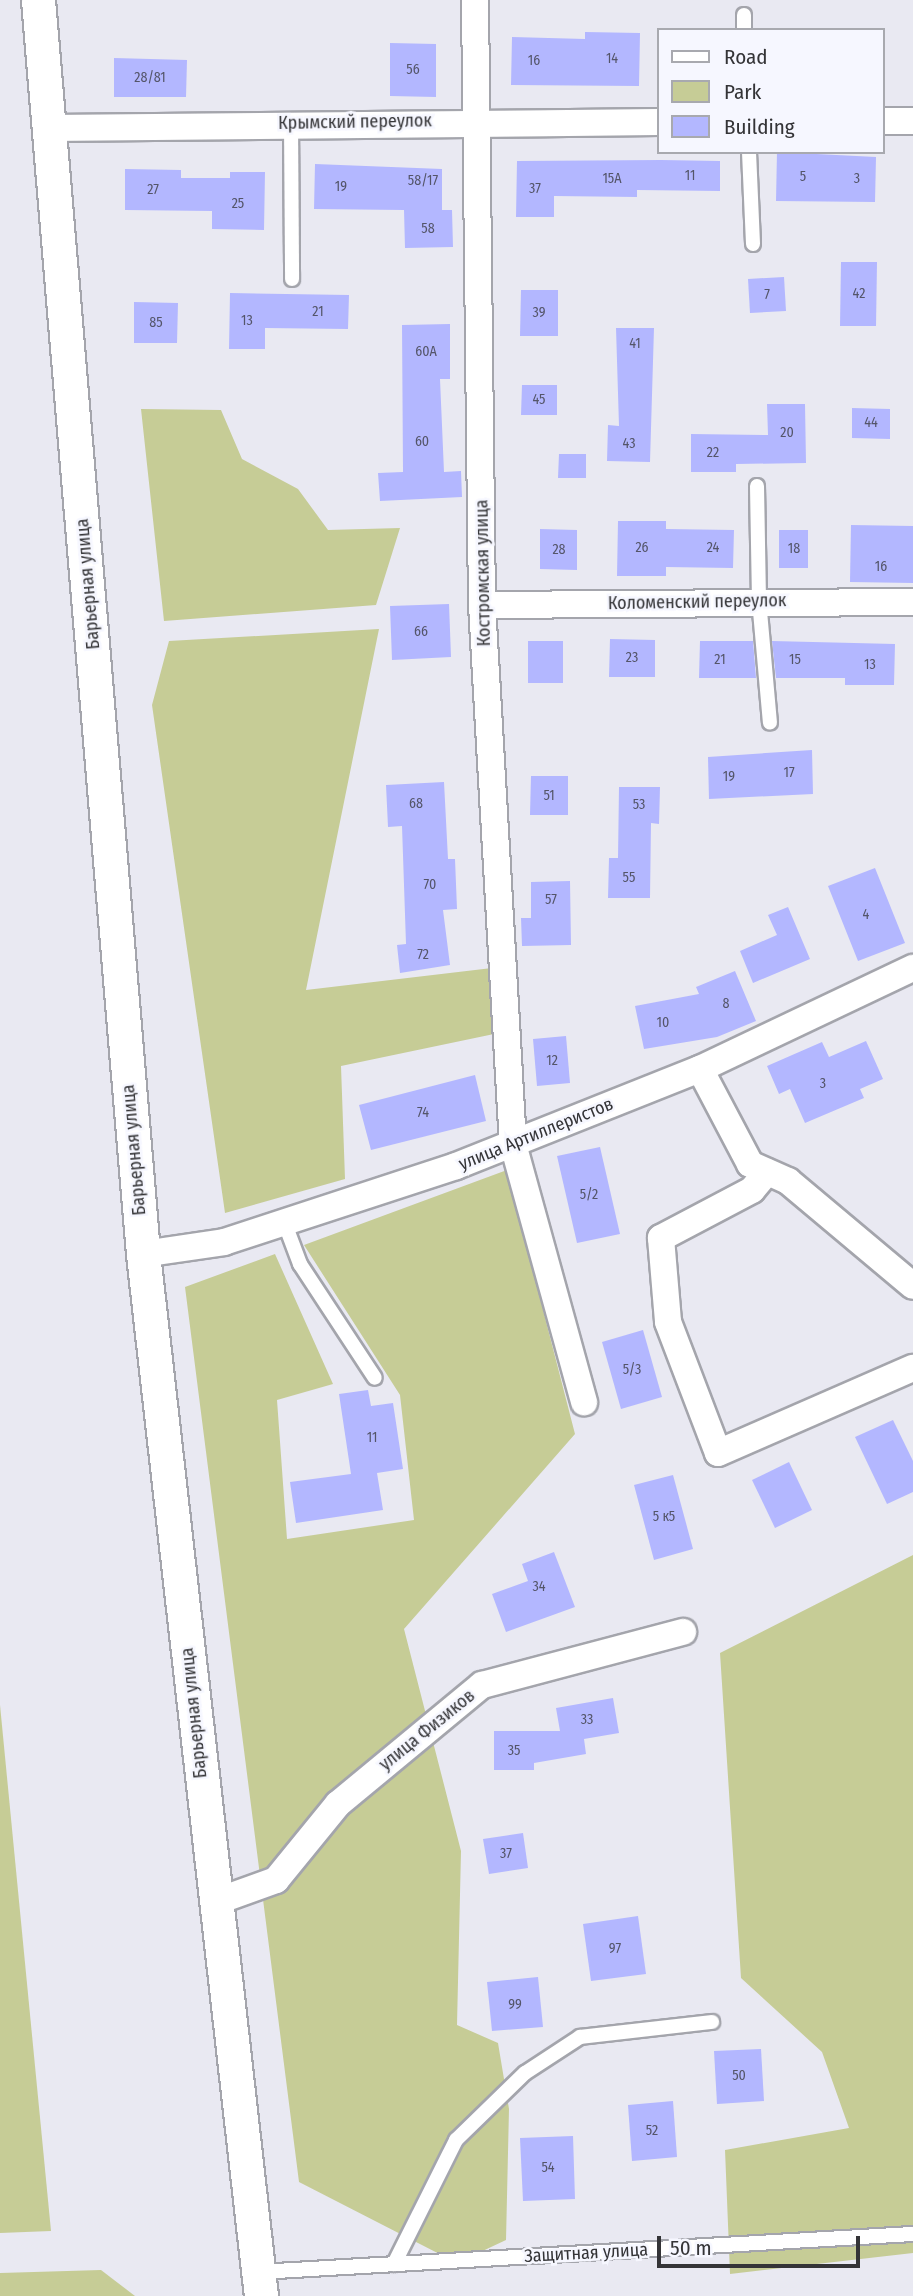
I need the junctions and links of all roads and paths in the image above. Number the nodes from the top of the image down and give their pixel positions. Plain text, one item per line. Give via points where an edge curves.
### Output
1 (38, 0) edge
2 (475, 0) edge
3 (476, 120) junction
4 (885, 121) edge
5 (913, 121) edge
6 (657, 122) edge
7 (290, 123) junction
8 (50, 128) junction
9 (750, 154) edge
10 (753, 244) dead end
11 (292, 279) dead end
12 (757, 486) dead end
13 (759, 600) junction
14 (913, 603) edge
15 (482, 605) junction
16 (770, 723) dead end
17 (913, 968) edge
18 (700, 1069) junction
19 (513, 1144) junction
20 (767, 1172) junction
21 (285, 1224) junction
22 (143, 1254) junction
23 (913, 1286) edge
24 (913, 1368) edge
25 (375, 1378) dead end
26 (584, 1402) dead end
27 (683, 1632) dead end
28 (215, 1902) junction
29 (712, 2022) dead end
30 (913, 2234) edge
31 (394, 2264) junction
32 (260, 2284) edge

1 - 8 street, Барьерная улица
2 - 3 street, Костромская улица
3 - 6 street, Крымский переулок
3 - 7 street, Крымский переулок
3 - 15 street, Костромская улица
4 - 5 street
7 - 8 street, Крымский переулок
7 - 11 lane
8 - 22 street, Барьерная улица
9 - 10 lane
12 - 13 lane
13 - 14 street, Коломенский переулок
13 - 15 street, Коломенский переулок
13 - 16 lane
15 - 19 street, Костромская улица
17 - 18 street, улица Артиллеристов
18 - 19 street, улица Артиллеристов
18 - 20 street via 750,1164
19 - 21 street, улица Артиллеристов
19 - 26 street, Костромская улица
20 - 23 street via 788,1181
20 - 24 street via 752,1190 661,1238 668,1322 718,1453
21 - 22 street, улица Артиллеристов via 224,1242
21 - 25 lane via 300,1264
22 - 28 street, Барьерная улица
27 - 28 street, улица Физиков via 482,1685 338,1804 275,1880
28 - 32 street, Барьерная улица
29 - 31 lane via 580,2037 525,2073 456,2140
30 - 31 lane, Защитная улица
31 - 32 lane, Защитная улица

